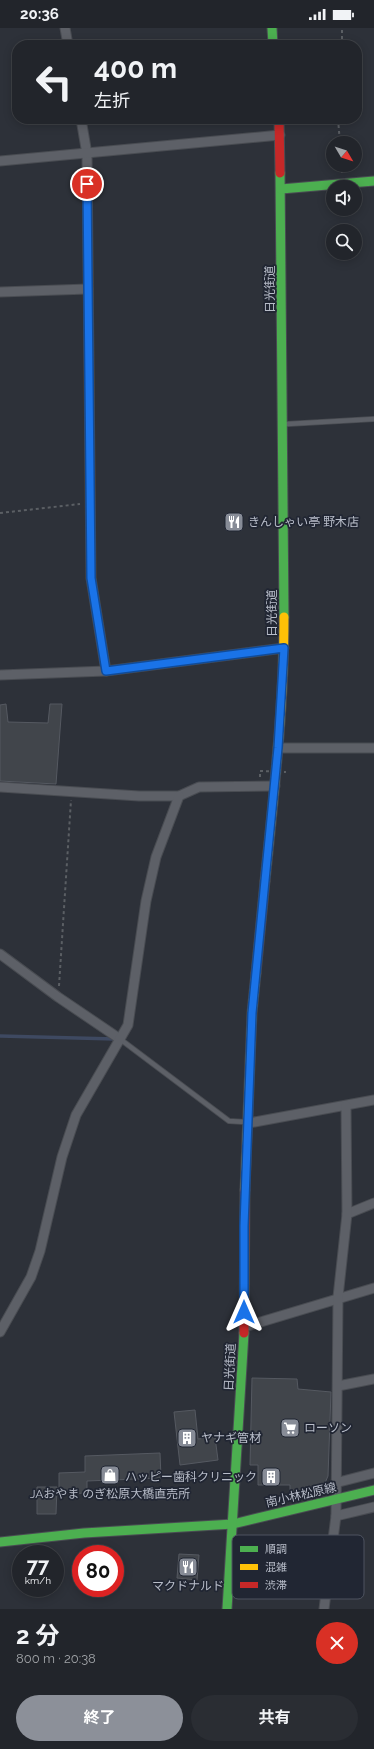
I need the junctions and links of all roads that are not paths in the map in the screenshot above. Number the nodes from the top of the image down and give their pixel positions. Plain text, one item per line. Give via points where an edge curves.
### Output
1 (65, 28) edge
2 (272, 28) edge
3 (67, 40) edge
4 (273, 40) edge
5 (82, 124) edge
6 (279, 124) edge
7 (280, 135) junction
8 (87, 154) junction
9 (0, 161) edge
10 (374, 181) edge
11 (281, 190) junction
12 (88, 288) junction
13 (0, 292) edge
14 (374, 419) edge
15 (283, 424) junction
16 (284, 648) junction
17 (106, 671) junction
18 (0, 675) edge
19 (278, 748) junction
20 (374, 748) edge
21 (0, 786) edge
22 (274, 786) junction
23 (179, 796) junction
24 (0, 954) edge
25 (120, 1039) junction
26 (374, 1100) edge
27 (346, 1106) junction
28 (249, 1123) junction
29 (374, 1203) edge
30 (347, 1214) junction
31 (374, 1288) edge
32 (338, 1297) junction
33 (244, 1327) junction
34 (0, 1332) edge
35 (374, 1379) edge
36 (338, 1386) junction
37 (374, 1473) edge
38 (336, 1483) junction
39 (374, 1490) edge
40 (335, 1499) junction
41 (374, 1507) edge
42 (336, 1516) junction
43 (233, 1524) junction
44 (232, 1535) edge
45 (334, 1535) edge
46 (232, 1538) edge
47 (0, 1542) edge
48 (325, 1599) edge
49 (227, 1609) edge
50 (324, 1609) edge

1 - 3 street
2 - 4 main road
5 - 8 street
6 - 7 main road, 日光街道
7 - 8 street
7 - 11 main road, 日光街道
8 - 9 street
8 - 12 street
10 - 11 main road
11 - 15 main road, 日光街道
12 - 13 street
12 - 17 street via 91,578
14 - 15 lane
15 - 16 main road, 日光街道
16 - 17 street
16 - 19 main road, 日光街道
17 - 18 street
19 - 20 street
19 - 22 main road, 日光街道
21 - 23 street via 139,796
22 - 23 street via 199,787
22 - 28 main road, 日光街道 via 252,1013
23 - 25 street via 155,865 146,901 128,1026
24 - 25 street
25 - 28 lane via 229,1121
25 - 34 street via 76,1115 62,1157 40,1251 31,1277
26 - 27 street
27 - 28 street
27 - 30 street
28 - 33 main road, 日光街道 via 244,1226
29 - 30 street
30 - 32 street
31 - 32 street
32 - 33 street
32 - 36 street
33 - 43 main road, 日光街道
35 - 36 street
36 - 38 street
37 - 38 street
38 - 40 street
39 - 40 main road, 南小林松原線
40 - 42 street
40 - 43 main road, 南小林松原線
41 - 42 street
42 - 45 street
43 - 44 main road, 日光街道
43 - 47 main road, 南小林松原線 via 84,1533
46 - 49 main road, 日光街道
48 - 50 street

